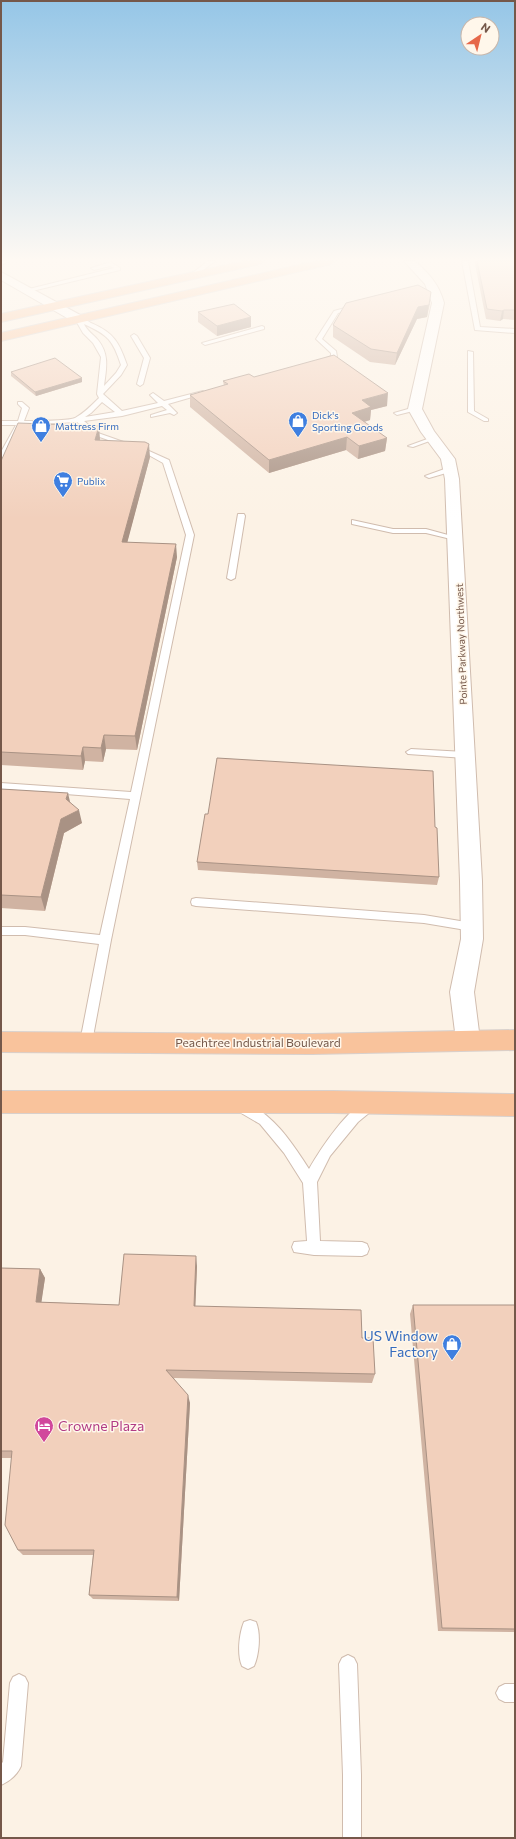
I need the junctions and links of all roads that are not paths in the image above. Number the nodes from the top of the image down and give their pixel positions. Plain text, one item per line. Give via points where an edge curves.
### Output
1 (99, 347) edge
2 (118, 347) edge
3 (140, 347) edge
4 (328, 347) edge
5 (428, 347) edge
6 (470, 352) dead end
7 (313, 364) edge
8 (140, 384) dead end
9 (209, 392) edge
10 (153, 395) dead end
11 (101, 396) junction
12 (20, 403) dead end
13 (164, 404) junction
14 (415, 408) junction
15 (397, 413) dead end
16 (122, 414) junction
17 (153, 416) dead end
18 (79, 420) junction
19 (486, 420) dead end
20 (1, 423) edge
21 (59, 423) junction
22 (20, 424) junction
23 (432, 439) junction
24 (411, 446) dead end
25 (1, 458) edge
26 (450, 469) junction
27 (429, 476) dead end
28 (241, 516) dead end
29 (355, 522) dead end
30 (456, 538) junction
31 (231, 578) dead end
32 (411, 752) dead end
33 (465, 756) junction
34 (1, 786) edge
35 (135, 796) junction
36 (196, 902) dead end
37 (472, 927) junction
38 (1, 931) edge
39 (105, 940) junction
40 (468, 1040) junction
41 (515, 1040) edge
42 (1, 1042) edge
43 (86, 1042) junction
44 (1, 1102) edge
45 (234, 1102) junction
46 (374, 1102) junction
47 (515, 1105) edge
48 (310, 1180) junction
49 (299, 1247) dead end
50 (314, 1248) junction
51 (362, 1249) dead end
52 (250, 1628) dead end
53 (248, 1660) dead end
54 (348, 1664) dead end
55 (19, 1683) dead end
56 (1, 1776) edge
57 (352, 1838) edge

1 - 11 lane via 104,357
2 - 11 lane via 124,365
3 - 8 lane via 147,358
4 - 7 lane via 334,352 334,357
5 - 14 street
6 - 19 lane via 471,412
9 - 13 lane
10 - 13 lane
11 - 16 lane
11 - 21 lane via 89,412
12 - 22 lane via 26,408
13 - 16 lane
13 - 17 lane via 173,412
14 - 15 lane
14 - 23 street, Pointe Parkway Northwest
16 - 18 lane
18 - 21 lane
18 - 35 lane via 96,434 147,452 166,462 190,535
20 - 22 lane
21 - 22 lane
22 - 25 lane
23 - 24 lane
23 - 26 street, Pointe Parkway Northwest via 448,459
26 - 27 lane
26 - 30 street, Pointe Parkway Northwest
28 - 31 lane
29 - 30 lane via 393,531 426,531
30 - 33 street, Pointe Parkway Northwest
32 - 33 lane
33 - 37 street, Pointe Parkway Northwest
34 - 35 lane
35 - 39 lane
36 - 37 lane via 424,919
37 - 40 street, Pointe Parkway Northwest via 462,992
38 - 39 lane via 25,931
39 - 43 lane
40 - 41 highway, Peachtree Industrial Boulevard
40 - 43 highway, Peachtree Industrial Boulevard via 312,1044
42 - 43 highway, Peachtree Industrial Boulevard
44 - 45 highway
45 - 46 highway
45 - 48 lane via 264,1120 289,1149
46 - 47 highway
46 - 48 lane via 354,1118 324,1152
48 - 50 lane
49 - 50 lane
50 - 51 lane
52 - 53 lane
54 - 57 lane
55 - 56 lane via 12,1766

